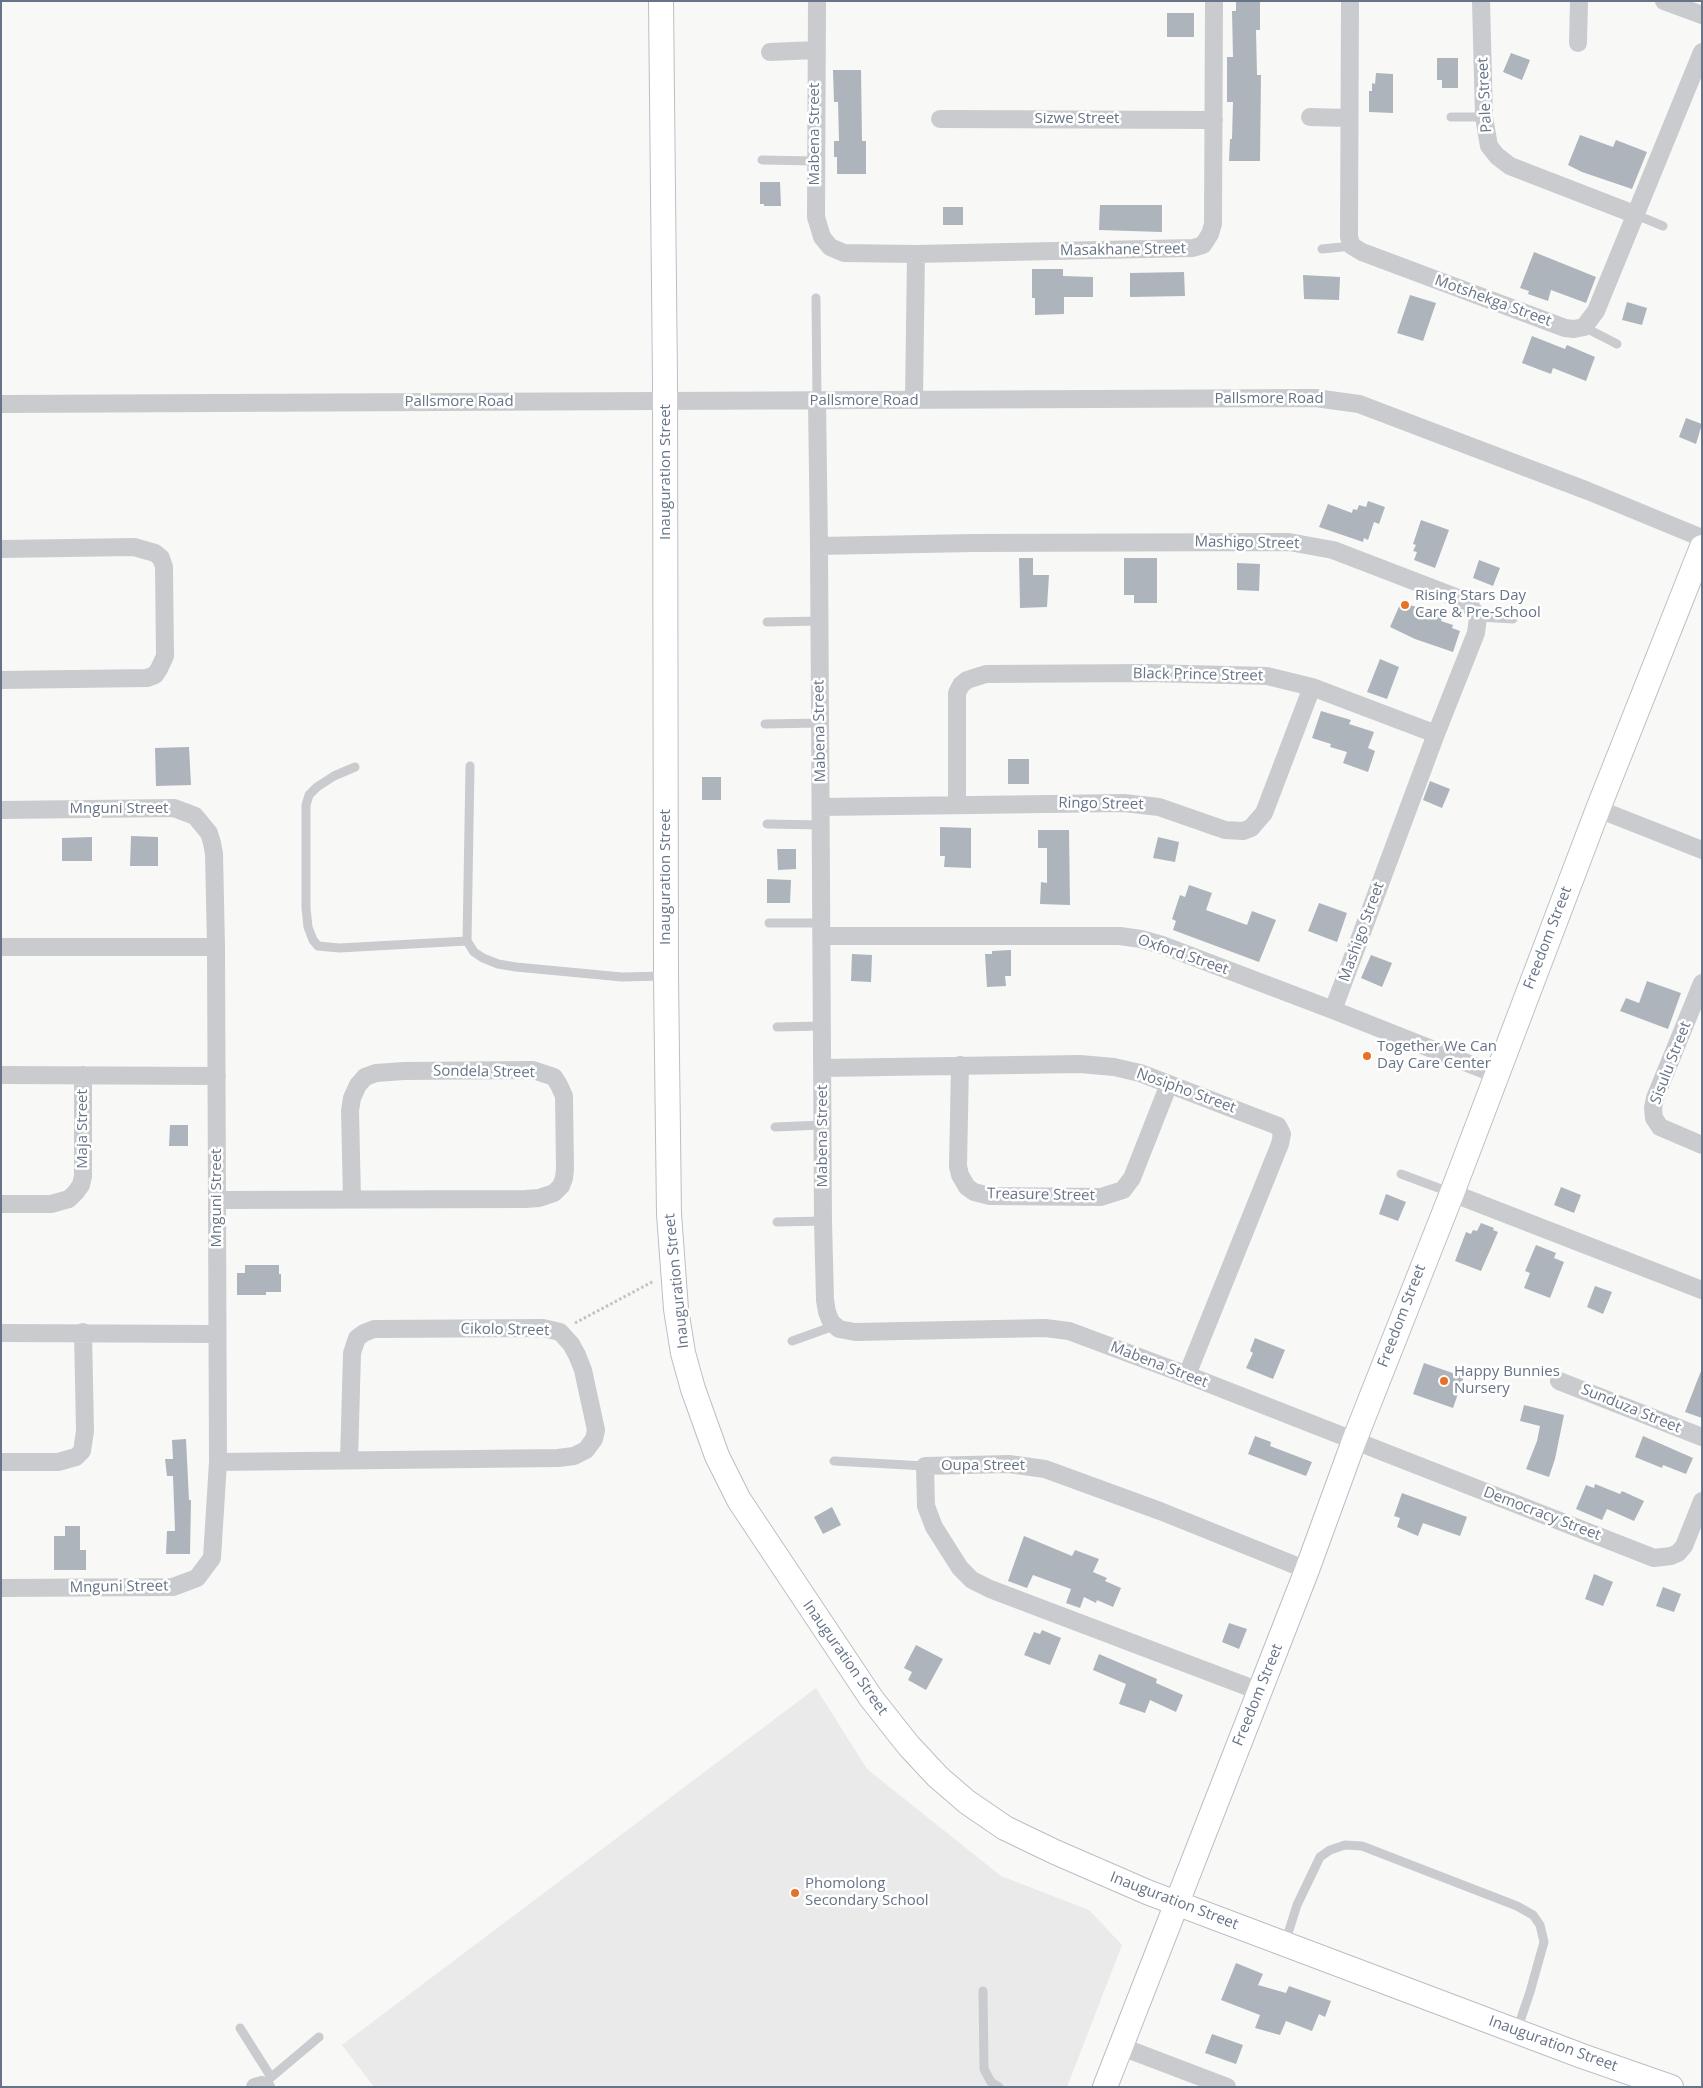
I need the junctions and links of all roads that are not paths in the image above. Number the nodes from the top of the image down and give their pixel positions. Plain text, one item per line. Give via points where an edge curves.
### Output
1 (661, 1) edge
2 (817, 1) edge
3 (1214, 1) edge
4 (1350, 1) edge
5 (1481, 1) edge
6 (1579, 1) edge
7 (1664, 1) edge
8 (1702, 15) edge
9 (1578, 43) dead end
10 (816, 50) junction
11 (770, 52) dead end
12 (1702, 52) edge
13 (1310, 117) dead end
14 (1451, 117) dead end
15 (1484, 117) junction
16 (1348, 118) junction
17 (940, 119) dead end
18 (1214, 120) junction
19 (762, 160) dead end
20 (815, 161) junction
21 (1634, 214) junction
22 (1663, 226) dead end
23 (1352, 246) junction
24 (1322, 249) dead end
25 (844, 253) joint
26 (916, 254) junction
27 (816, 298) dead end
28 (1584, 328) junction
29 (1617, 344) dead end
30 (914, 400) junction
31 (665, 401) junction
32 (816, 401) junction
33 (1, 404) edge
34 (1702, 538) edge
35 (820, 546) junction
36 (1702, 547) edge
37 (1, 549) edge
38 (1478, 617) junction
39 (1513, 619) dead end
40 (767, 622) dead end
41 (820, 622) junction
42 (1, 680) edge
43 (1312, 687) junction
44 (820, 723) junction
45 (765, 724) dead end
46 (1436, 734) junction
47 (470, 766) dead end
48 (355, 767) dead end
49 (957, 805) junction
50 (822, 807) junction
51 (1598, 809) junction
52 (1, 810) edge
53 (767, 824) dead end
54 (821, 825) junction
55 (1702, 850) edge
56 (769, 924) dead end
57 (822, 930) junction
58 (467, 941) junction
59 (1, 947) edge
60 (216, 947) junction
61 (666, 976) junction
62 (1700, 993) edge
63 (1333, 1010) junction
64 (822, 1026) junction
65 (777, 1027) dead end
66 (960, 1065) junction
67 (824, 1068) junction
68 (1495, 1074) junction
69 (1, 1075) edge
70 (83, 1075) junction
71 (217, 1076) junction
72 (1169, 1084) junction
73 (822, 1125) junction
74 (775, 1126) dead end
75 (1702, 1145) edge
76 (1401, 1174) dead end
77 (1452, 1193) junction
78 (217, 1200) junction
79 (352, 1200) junction
80 (1, 1204) edge
81 (823, 1221) junction
82 (777, 1222) dead end
83 (1702, 1290) edge
84 (834, 1326) junction
85 (83, 1332) junction
86 (1, 1333) edge
87 (216, 1334) junction
88 (792, 1341) dead end
89 (1187, 1375) junction
90 (1560, 1381) dead end
91 (1702, 1437) edge
92 (1354, 1441) junction
93 (349, 1460) junction
94 (1, 1462) edge
95 (218, 1462) junction
96 (834, 1462) dead end
97 (925, 1466) junction
98 (1702, 1501) edge
99 (1307, 1570) junction
100 (1, 1588) edge
101 (1259, 1691) junction
102 (1177, 1902) junction
103 (1285, 1943) junction
104 (983, 1992) dead end
105 (240, 2028) dead end
106 (1516, 2031) junction
107 (319, 2037) dead end
108 (1122, 2047) junction
109 (264, 2084) edge
110 (999, 2087) edge
111 (1105, 2087) edge
112 (1227, 2087) edge
113 (1671, 2087) edge

1 - 31 street, Inauguration Street
2 - 10 street, Mabena Street
3 - 18 street, Masakhane Street
4 - 16 street
5 - 15 street, Pale Street
6 - 9 street
7 - 8 street
10 - 11 street
10 - 20 street, Mabena Street
12 - 21 street
13 - 16 street
14 - 15 lane
15 - 21 street, Pale Street via 1489,146 1510,166
16 - 23 street via 1349,237
17 - 18 street, Sizwe Street
18 - 26 street, Masakhane Street via 1213,224 1203,245 1192,248
19 - 20 lane
20 - 25 street, Mabena Street via 818,228 830,247
21 - 22 lane
21 - 28 street via 1596,311
23 - 24 lane
23 - 28 street, Motshekga Street via 1565,328
25 - 26 street, Masakhane Street
26 - 30 street
27 - 32 lane
28 - 29 lane
30 - 32 street, Pallsmore Road
30 - 34 street, Pallsmore Road via 1315,398 1359,404
31 - 32 street, Pallsmore Road
31 - 33 street, Pallsmore Road
31 - 61 street, Inauguration Street
32 - 35 street, Mabena Street
35 - 38 street, Mashigo Street via 974,542 1289,542 1334,550 1458,598
35 - 41 street, Mabena Street
36 - 51 street, Freedom Street
37 - 42 street via 134,547 155,553 164,567 165,656 155,675 147,678
38 - 39 lane
38 - 46 street, Mashigo Street via 1476,633
40 - 41 lane
41 - 44 street, Mabena Street
43 - 46 street, Black Prince Street
43 - 49 street, Ringo Street via 1264,813 1251,828 1243,831 1225,830 1145,804
43 - 49 street, Black Prince Street via 1255,675 986,674 967,680 956,693
44 - 45 lane
44 - 50 street, Mabena Street
46 - 63 street, Mashigo Street
47 - 58 lane
48 - 58 lane via 324,782 309,795 306,805 306,908 313,940 318,946 339,948
49 - 50 street, Ringo Street
50 - 54 street, Mabena Street
51 - 55 street
51 - 68 street, Freedom Street
52 - 60 street, Mnguni Street via 174,808 195,816 209,833 214,854
53 - 54 lane
54 - 57 street, Mabena Street
56 - 57 lane
57 - 63 street, Oxford Street via 1130,937 1162,945
57 - 64 street, Mabena Street
58 - 61 lane via 483,958 516,967 622,977
59 - 60 street
60 - 71 street, Mnguni Street
61 - 102 street, Inauguration Street via 669,1214 672,1271 683,1353 717,1456 739,1500 871,1698 938,1777 1005,1828 1147,1892
62 - 75 street, Sisulu Street via 1653,1108 1654,1118 1660,1127
63 - 68 street, Oxford Street
64 - 65 lane
64 - 67 street, Mabena Street
66 - 67 street, Nosipho Street
66 - 72 street, Nosipho Street via 1102,1066 1140,1073
66 - 72 street, Treasure Street via 960,1175 967,1187 990,1196 1101,1197 1123,1190 1132,1178
67 - 73 street, Mabena Street
68 - 77 street, Freedom Street
69 - 70 street, Maja Street
70 - 71 street, Maja Street
70 - 80 street, Maja Street via 81,1185 70,1199 51,1204
71 - 78 street, Mnguni Street
72 - 89 street, Nosipho Street via 1272,1123 1282,1134
73 - 74 lane
73 - 81 street, Mabena Street
76 - 77 lane
77 - 83 street
77 - 92 street, Freedom Street
78 - 79 street, Sondela Street
78 - 87 street, Mnguni Street
79 - 79 street, Sondela Street via 525,1199 554,1193 561,1186 565,1169 564,1096 559,1085 554,1077 533,1070 396,1071 365,1077 352,1098 350,1111
81 - 82 lane
81 - 84 street, Mabena Street via 825,1300
84 - 88 lane
84 - 89 street, Mabena Street via 855,1332 1058,1329
85 - 86 street
85 - 87 street
85 - 94 street via 85,1431 82,1451 76,1457 58,1462
87 - 95 street, Mnguni Street
89 - 92 street, Mabena Street
90 - 91 street, Sunduza Street
92 - 98 street, Democracy Street via 1654,1558 1671,1556 1684,1546
92 - 99 street, Freedom Street
93 - 93 street, Cikolo Street via 574,1456 586,1450 596,1430 583,1370 571,1344 560,1332 543,1328 374,1329 357,1338 352,1354
93 - 95 street, Cikolo Street
95 - 100 street, Mnguni Street via 212,1558 197,1578 173,1587
96 - 97 lane
97 - 99 street, Oupa Street via 1009,1464 1045,1469
97 - 101 street, Oupa Street via 926,1506 934,1527 960,1568 972,1580
99 - 101 street, Freedom Street
101 - 102 street, Freedom Street
102 - 103 street, Inauguration Street
102 - 108 street, Freedom Street
103 - 106 street, Inauguration Street
103 - 106 lane via 1297,1905 1320,1857 1345,1845 1362,1846 1518,1906 1533,1915 1540,1925 1544,1942
104 - 110 lane via 984,2069 991,2082
105 - 109 lane
106 - 113 street, Inauguration Street
107 - 109 lane
108 - 111 street, Freedom Street
108 - 112 street

